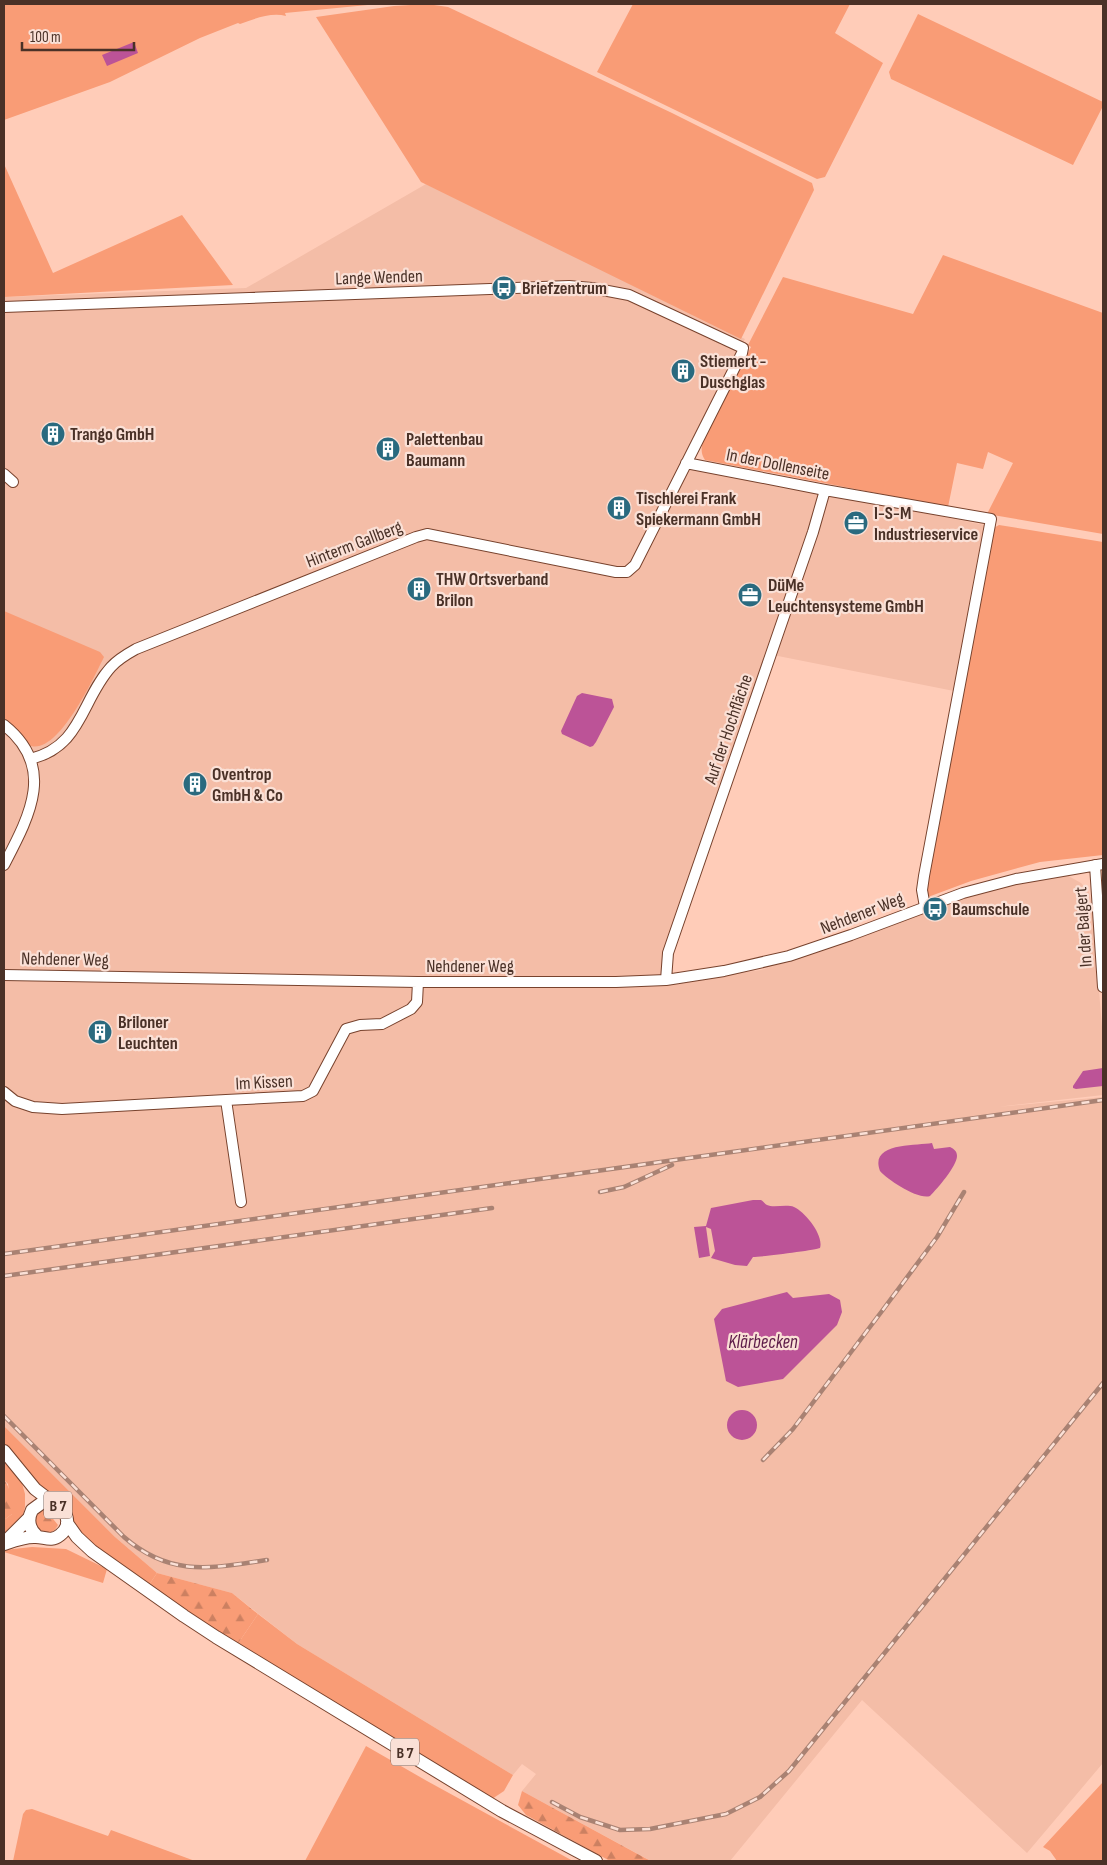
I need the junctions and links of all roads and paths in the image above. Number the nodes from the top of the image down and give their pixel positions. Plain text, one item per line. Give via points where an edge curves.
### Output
1 (4, 307) edge
2 (686, 463) junction
3 (4, 474) edge
4 (13, 482) dead end
5 (825, 490) junction
6 (991, 519) joint
7 (4, 725) edge
8 (30, 758) junction
9 (1099, 864) edge
10 (4, 865) edge
11 (925, 907) junction
12 (4, 975) edge
13 (666, 980) junction
14 (418, 982) junction
15 (1103, 987) edge
16 (4, 1092) edge
17 (226, 1100) junction
18 (242, 1202) dead end
19 (4, 1452) edge
20 (26, 1480) junction
21 (52, 1502) junction
22 (30, 1514) junction
23 (66, 1523) junction
24 (37, 1536) junction
25 (54, 1539) junction
26 (4, 1544) edge
27 (92, 1551) junction
28 (596, 1861) edge

1 - 2 street, Lange Wenden via 568,286 630,296 743,348
2 - 5 street, In der Dollenseite
2 - 8 street, Hinterm Gallberg via 635,565 627,572 427,534 416,536 136,649 110,668 70,734 44,756
3 - 4 street
5 - 6 street, In der Dollenseite
5 - 13 street, Auf der Hochfläche via 668,953
6 - 11 street, Nehdener Weg via 924,876
7 - 8 street via 20,741
8 - 10 street via 34,781 30,810
9 - 11 street, Nehdener Weg via 993,885
9 - 15 street, In der Balgert
11 - 13 street, Nehdener Weg via 789,956
12 - 14 street, Nehdener Weg
13 - 14 street, Nehdener Weg
14 - 17 street, Im Kissen via 417,1002 411,1009 382,1024 346,1029 313,1091 303,1096
16 - 17 street, Im Kissen via 33,1107 62,1109
17 - 18 street, Im Kissen
19 - 20 main road, B 7
20 - 21 main road, B 7
20 - 22 main road, B 7
21 - 22 main road, B 7 via 38,1504
21 - 23 main road, B 7 via 63,1510
22 - 24 main road, B 7 via 30,1528
22 - 26 main road
23 - 25 main road, B 7 via 62,1533
23 - 27 main road, B 7
24 - 25 main road, B 7
24 - 26 main road
25 - 27 main road, B 7
27 - 28 main road, B 7 via 201,1627 502,1811

